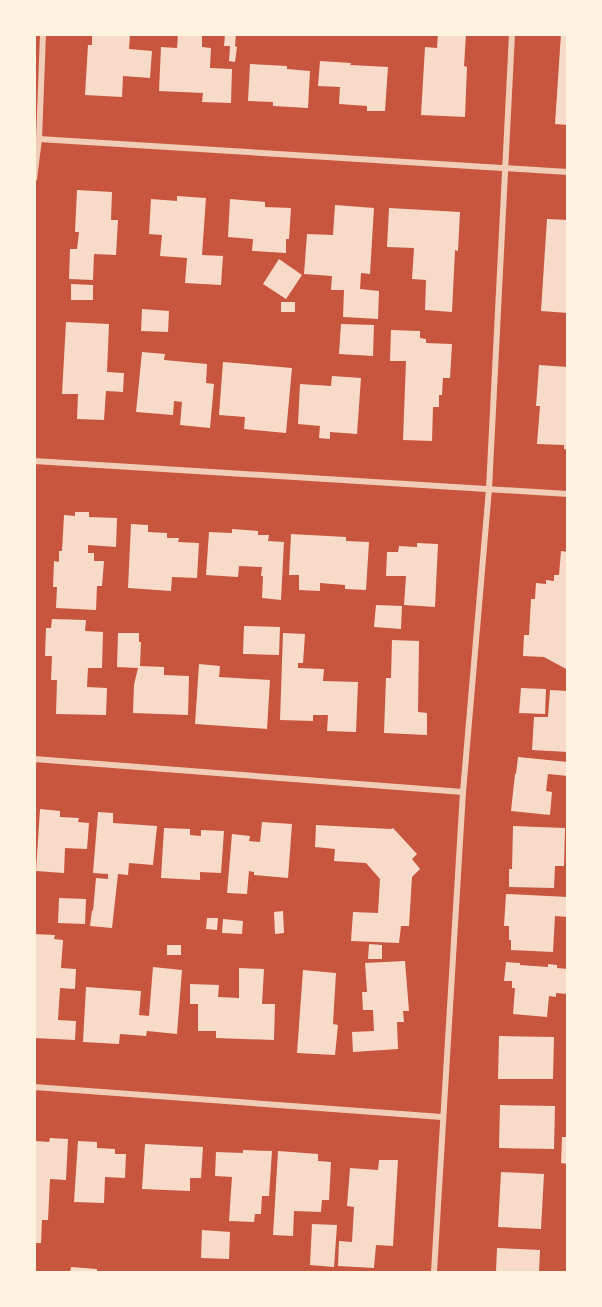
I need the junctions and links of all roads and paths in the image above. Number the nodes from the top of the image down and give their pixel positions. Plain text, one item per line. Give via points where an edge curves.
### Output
1 (43, 34) edge
2 (512, 34) edge
3 (39, 139) junction
4 (506, 168) junction
5 (567, 172) edge
6 (34, 179) edge
7 (34, 461) edge
8 (489, 489) junction
9 (567, 494) edge
10 (34, 759) edge
11 (463, 792) junction
12 (34, 1087) edge
13 (442, 1117) junction
14 (434, 1272) edge

1 - 3 street
2 - 4 street
3 - 4 street
3 - 6 street
4 - 5 street
4 - 8 street
7 - 8 street
8 - 9 street
8 - 11 street
10 - 11 street
11 - 13 street
12 - 13 street
13 - 14 street

